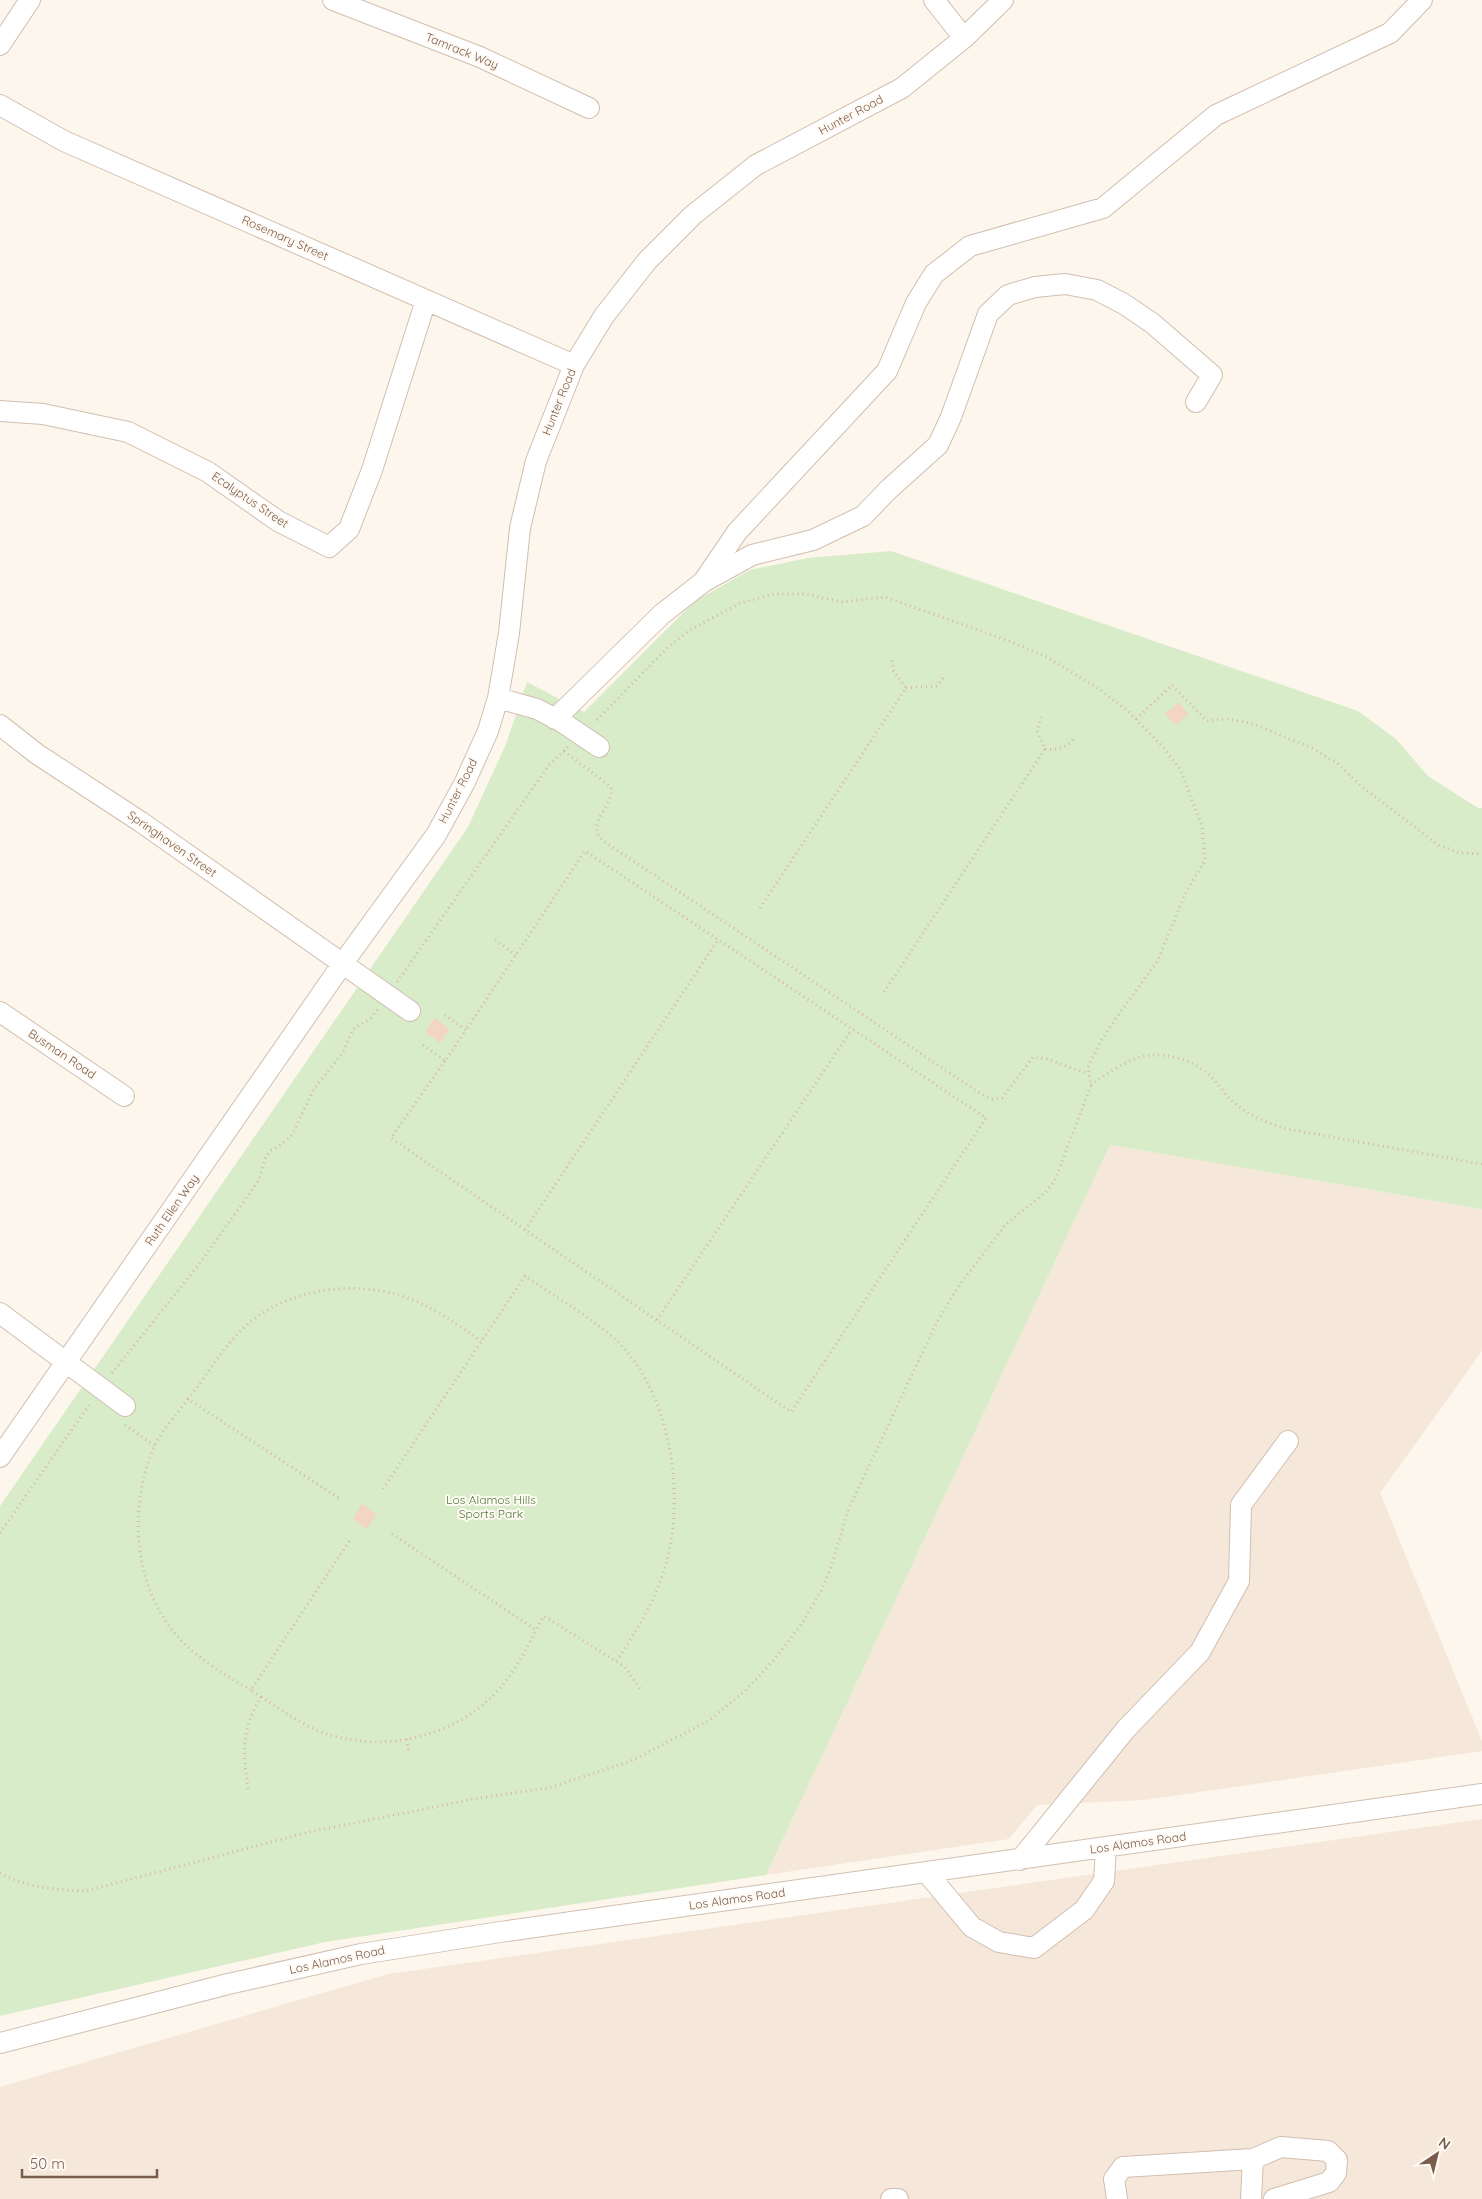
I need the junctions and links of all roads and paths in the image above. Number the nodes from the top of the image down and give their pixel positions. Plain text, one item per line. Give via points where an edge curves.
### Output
1 (30, 0) edge
2 (333, 0) edge
3 (934, 0) edge
4 (1003, 0) edge
5 (1422, 0) edge
6 (964, 38) junction
7 (0, 44) edge
8 (0, 105) edge
9 (589, 108) dead end
10 (426, 300) junction
11 (574, 365) junction
12 (1196, 402) dead end
13 (0, 411) edge
14 (703, 582) junction
15 (892, 657) dead end
16 (944, 675) dead end
17 (906, 688) junction
18 (498, 698) junction
19 (1041, 717) dead end
20 (555, 719) junction
21 (1136, 719) junction
22 (0, 725) edge
23 (581, 735) junction
24 (1074, 738) dead end
25 (599, 747) dead end
26 (1045, 749) junction
27 (564, 751) junction
28 (1482, 854) edge
29 (760, 908) dead end
30 (495, 940) dead end
31 (718, 940) junction
32 (516, 955) junction
33 (343, 963) junction
34 (884, 992) dead end
35 (388, 995) junction
36 (410, 1011) dead end
37 (0, 1012) edge
38 (443, 1014) dead end
39 (852, 1029) junction
40 (466, 1030) junction
41 (423, 1045) dead end
42 (445, 1061) junction
43 (1089, 1074) junction
44 (1091, 1085) junction
45 (124, 1096) dead end
46 (1482, 1164) edge
47 (525, 1230) junction
48 (0, 1313) edge
49 (657, 1320) junction
50 (481, 1341) junction
51 (67, 1362) junction
52 (101, 1388) junction
53 (188, 1399) junction
54 (125, 1406) dead end
55 (137, 1434) dead end
56 (1288, 1440) dead end
57 (155, 1446) junction
58 (0, 1457) edge
59 (383, 1489) dead end
60 (340, 1500) dead end
61 (0, 1533) edge
62 (392, 1534) dead end
63 (350, 1540) dead end
64 (536, 1630) junction
65 (616, 1662) junction
66 (250, 1690) junction
67 (642, 1692) dead end
68 (261, 1697) junction
69 (406, 1739) junction
70 (409, 1754) dead end
71 (248, 1789) dead end
72 (1482, 1794) edge
73 (1106, 1848) junction
74 (1020, 1860) junction
75 (927, 1873) junction
76 (0, 1874) edge
77 (0, 2043) edge
78 (1254, 2159) junction
79 (891, 2199) edge
80 (898, 2199) edge
81 (1117, 2199) edge
82 (1252, 2199) edge
83 (1274, 2199) edge

1 - 7 street
2 - 9 street, Tamrack Way via 480,57
3 - 6 street
4 - 6 street, Hunter Road
5 - 14 street via 1390,33 1216,115 1103,208 970,246 934,274 916,303 887,371 737,532
6 - 11 street, Hunter Road via 902,88 756,165 693,215 647,261 604,316
8 - 10 street, Rosemary Street via 64,140
10 - 11 street, Rosemary Street
10 - 13 street, Ecalyptus Street via 356,512 349,529 329,547 278,521 208,472 128,432 43,414
11 - 18 street, Hunter Road via 536,461 520,528
12 - 14 street via 1212,375 1152,323 1124,304 1097,290 1065,284 1035,287 1008,295 988,314 938,445 864,516 813,540 752,555
14 - 20 street via 662,614
15 - 17 path via 893,670
16 - 17 path via 937,686
17 - 29 path
18 - 20 street via 537,709
18 - 33 street, Hunter Road via 485,739 436,835
19 - 26 path via 1037,731
20 - 23 street
21 - 23 path via 1099,689 1045,656 885,598 841,602 806,594 774,594 740,603 690,630 668,647
21 - 28 path via 1172,685 1207,721 1251,722 1312,748 1337,763 1360,785 1438,845 1460,853
21 - 43 path via 1180,769 1202,826 1205,861 1186,892 1157,962 1101,1041 1088,1067
22 - 33 street, Springhaven Street via 37,754 141,822
23 - 25 street
23 - 27 path
24 - 26 path via 1060,749
26 - 34 path
27 - 35 path via 549,765
27 - 43 path via 611,787 611,797 597,824 598,836 602,840 981,1094 992,1099 1002,1098 1033,1058 1047,1059
30 - 32 path
31 - 32 path via 585,851
31 - 39 path
31 - 47 path
32 - 40 path
33 - 35 street, Springhaven Street
33 - 51 street, Ruth Ellen Way
35 - 36 street, Springhaven Street
35 - 52 path via 371,1018 353,1029 343,1052 314,1088 292,1135 270,1151 259,1180 197,1268
37 - 45 street, Busman Road
38 - 40 path
39 - 49 path
39 - 49 path via 986,1118 791,1412
40 - 42 path
41 - 42 path
42 - 47 path via 391,1138
43 - 44 path
44 - 46 path via 1142,1056 1163,1055 1186,1060 1206,1072 1237,1106 1282,1128
44 - 76 path via 1055,1180 1046,1192 1006,1224 958,1287 937,1322 848,1508 830,1570 801,1625 774,1661 745,1691 708,1721 631,1761 548,1788 479,1798 309,1832 86,1891 32,1885
47 - 49 path
48 - 51 street
50 - 53 path via 449,1318 403,1297 360,1289 306,1293 265,1311 246,1325
50 - 59 path
50 - 65 path via 526,1276 619,1344 651,1393 671,1459 675,1498 673,1526 661,1581 649,1609
51 - 52 street
51 - 58 street, Ruth Ellen Way
52 - 54 street
52 - 61 path
53 - 57 path
53 - 60 path
55 - 57 path
56 - 74 street via 1240,1505 1238,1581 1200,1652 1126,1729
57 - 66 path via 141,1492 137,1521 140,1550 152,1596 187,1646 204,1661
62 - 64 path
63 - 66 path
64 - 65 path via 544,1616
64 - 69 path via 517,1666 487,1702 458,1721
65 - 67 path via 625,1667
66 - 68 path
68 - 69 path via 304,1725 339,1738 364,1742
68 - 71 path via 252,1713 244,1748
69 - 70 path
72 - 73 street, Los Alamos Road
73 - 74 street, Los Alamos Road
73 - 75 street via 1104,1881 1084,1910 1034,1948 999,1942 972,1927
74 - 75 street, Los Alamos Road
75 - 77 street, Los Alamos Road via 361,1954 228,1984
78 - 81 street via 1123,2166 1114,2179
78 - 82 street
78 - 83 street via 1281,2147 1328,2151 1338,2160 1336,2173 1330,2182
79 - 80 street

